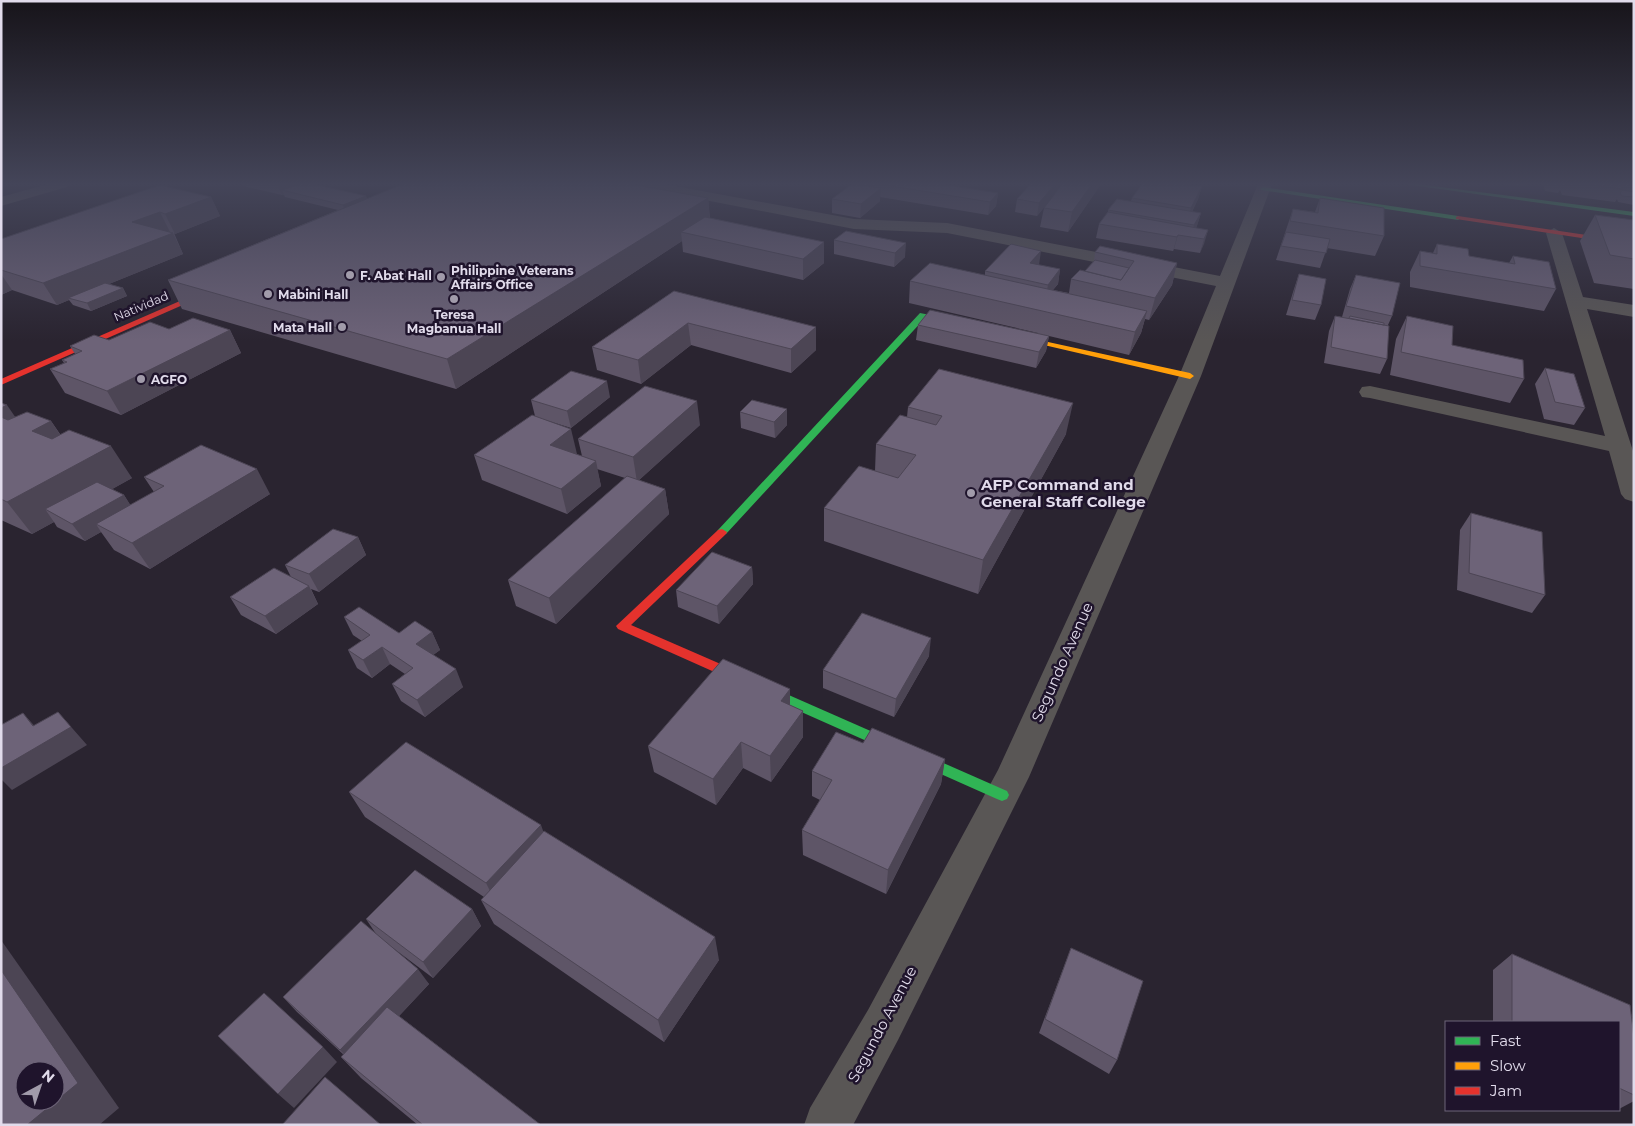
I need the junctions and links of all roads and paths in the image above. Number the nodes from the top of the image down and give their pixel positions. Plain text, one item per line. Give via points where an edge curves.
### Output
1 (990, 237) edge
2 (1244, 237) edge
3 (1555, 237) edge
4 (1580, 237) edge
5 (1634, 244) edge
6 (228, 283) edge
7 (1226, 283) junction
8 (1575, 301) junction
9 (1634, 311) edge
10 (970, 326) edge
11 (999, 332) edge
12 (1190, 376) junction
13 (1, 382) edge
14 (1370, 392) dead end
15 (1619, 446) junction
16 (1634, 494) edge
17 (1002, 795) junction
18 (827, 1125) edge

1 - 7 street
2 - 7 street, Segundo Avenue
3 - 8 street
4 - 5 street
6 - 13 street, Natividad
7 - 12 street, Segundo Avenue
8 - 9 street
8 - 15 street
10 - 17 street via 923,315 712,543 622,626
11 - 12 street
12 - 17 street, Segundo Avenue
14 - 15 street
15 - 16 street
17 - 18 street, Segundo Avenue via 883,1025

